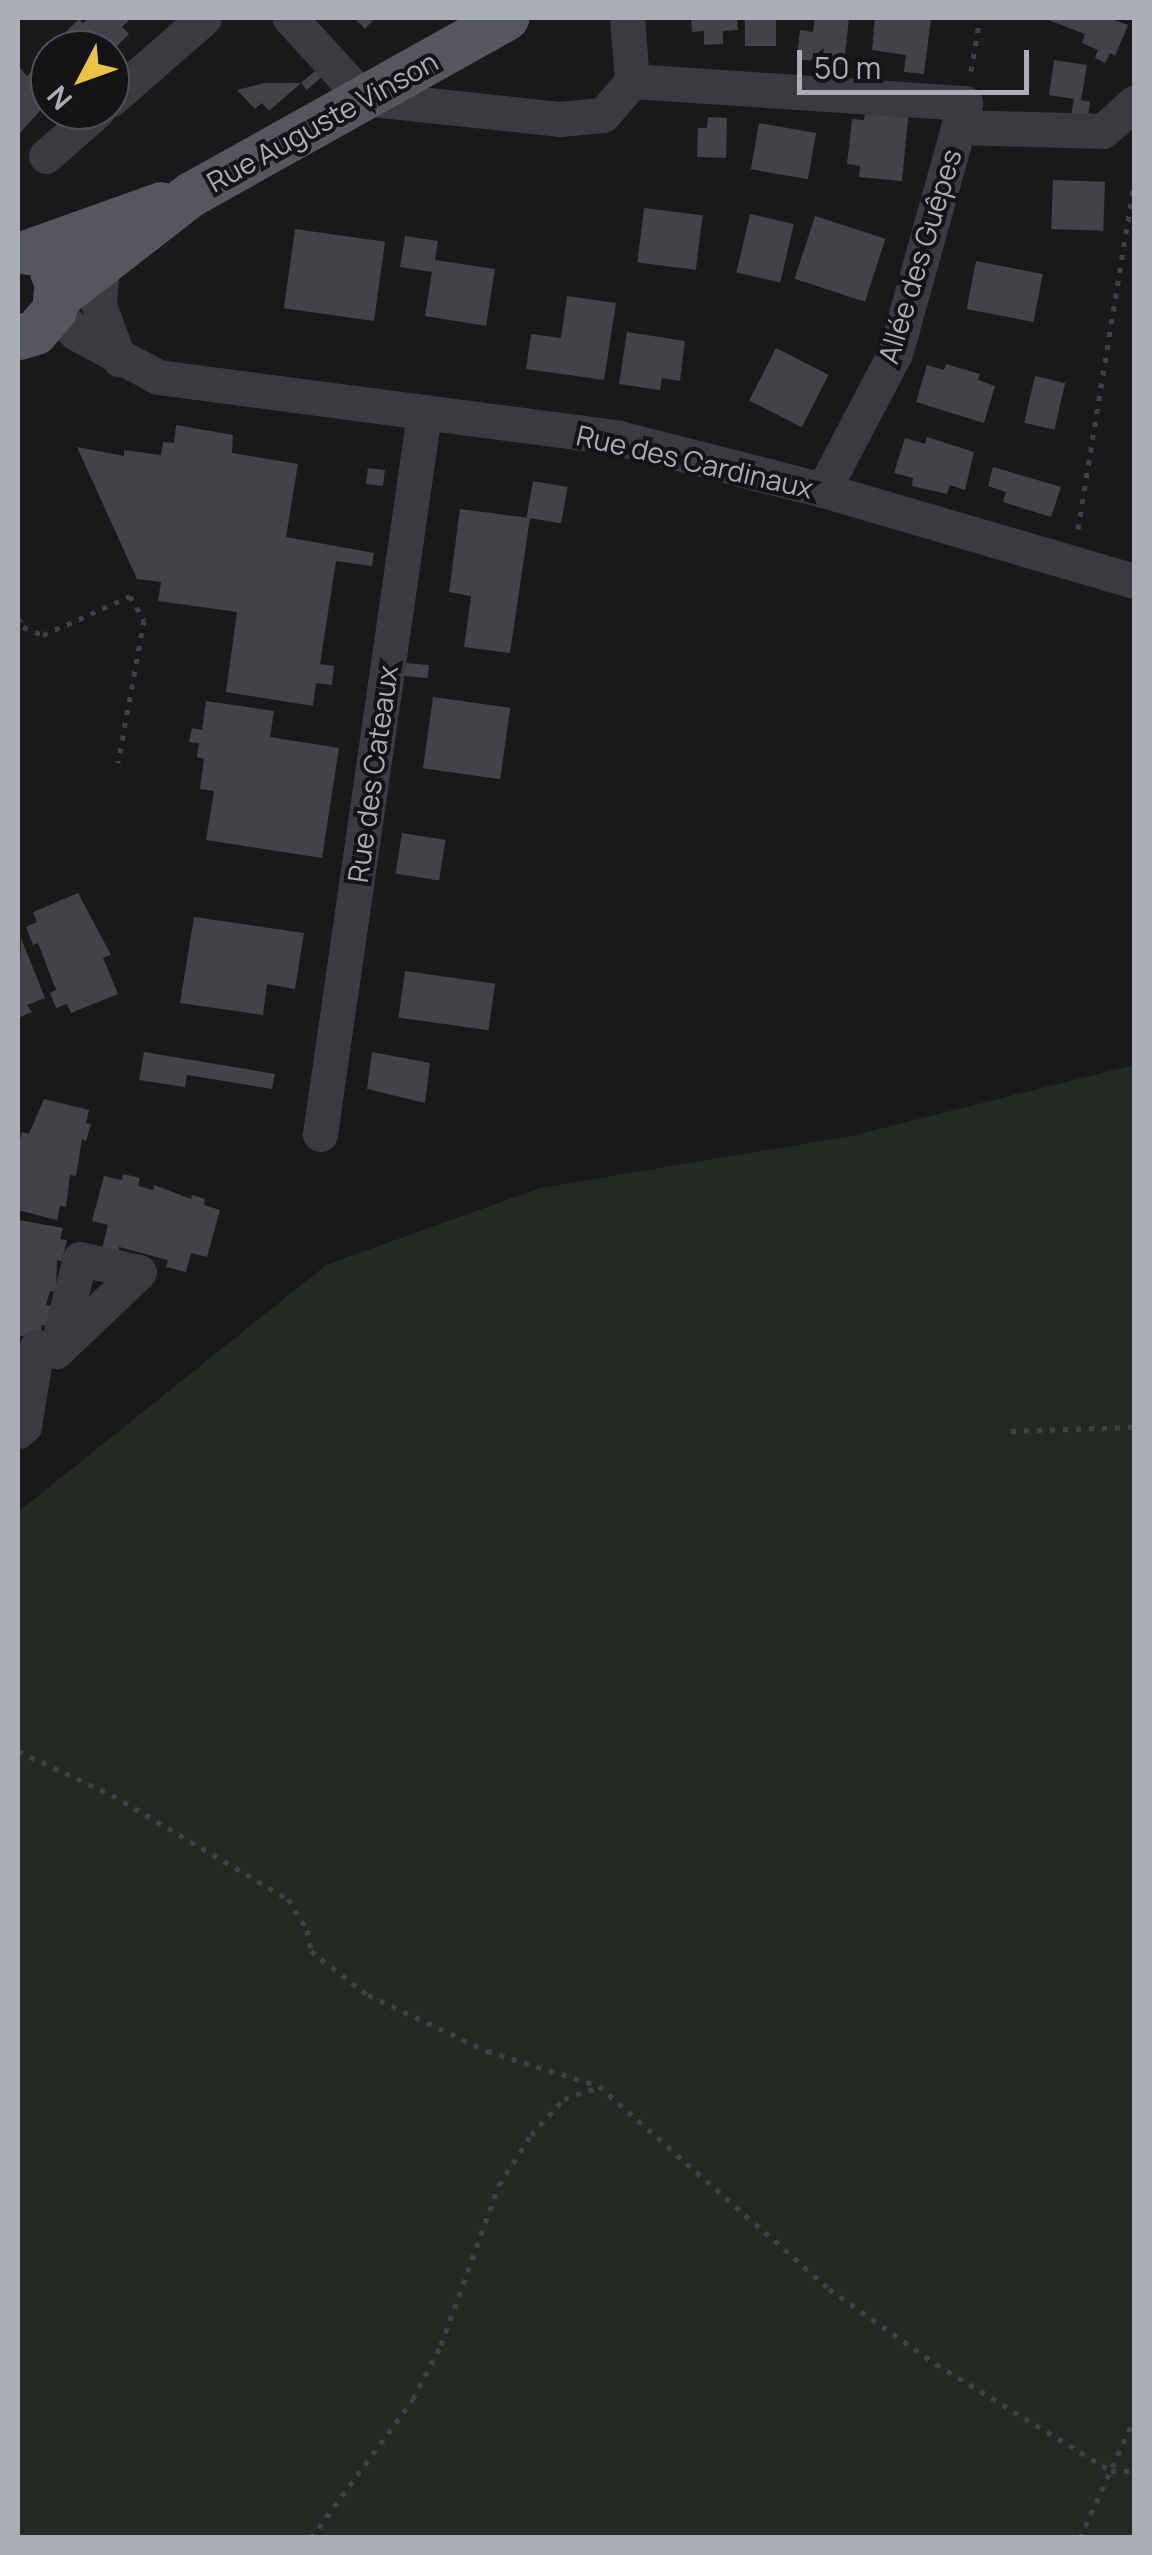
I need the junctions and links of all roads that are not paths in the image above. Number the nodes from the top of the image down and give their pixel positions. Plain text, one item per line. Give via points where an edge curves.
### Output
1 (204, 18) edge
2 (290, 18) edge
3 (506, 18) edge
4 (627, 18) edge
5 (632, 81) junction
6 (130, 83) edge
7 (363, 98) junction
8 (1134, 103) edge
9 (961, 115) junction
10 (75, 130) edge
11 (46, 156) dead end
12 (191, 194) junction
13 (22, 251) edge
14 (102, 262) junction
15 (38, 320) edge
16 (124, 362) junction
17 (424, 414) junction
18 (823, 490) junction
19 (1134, 580) edge
20 (320, 1134) dead end
21 (56, 1351) dead end
22 (18, 1431) edge

1 - 6 street
2 - 7 street
3 - 7 main road, Rue Auguste Vinson
4 - 5 street
5 - 7 street via 603,114 559,118
5 - 9 street, Allée des Guêpes
7 - 12 main road, Rue Auguste Vinson
8 - 9 street, Allée des Guêpes via 1103,130
9 - 18 street, Allée des Guêpes via 895,353
10 - 11 street
12 - 13 main road
12 - 14 main road
13 - 15 main road via 50,269
14 - 15 main road
14 - 16 street via 99,306
15 - 16 street, Rue des Cardinaux
16 - 17 street, Rue des Cardinaux via 158,378
17 - 18 street, Rue des Cardinaux via 620,438
17 - 20 street, Rue des Cateaux
18 - 19 street, Rue des Cardinaux
21 - 22 street via 37,1347

